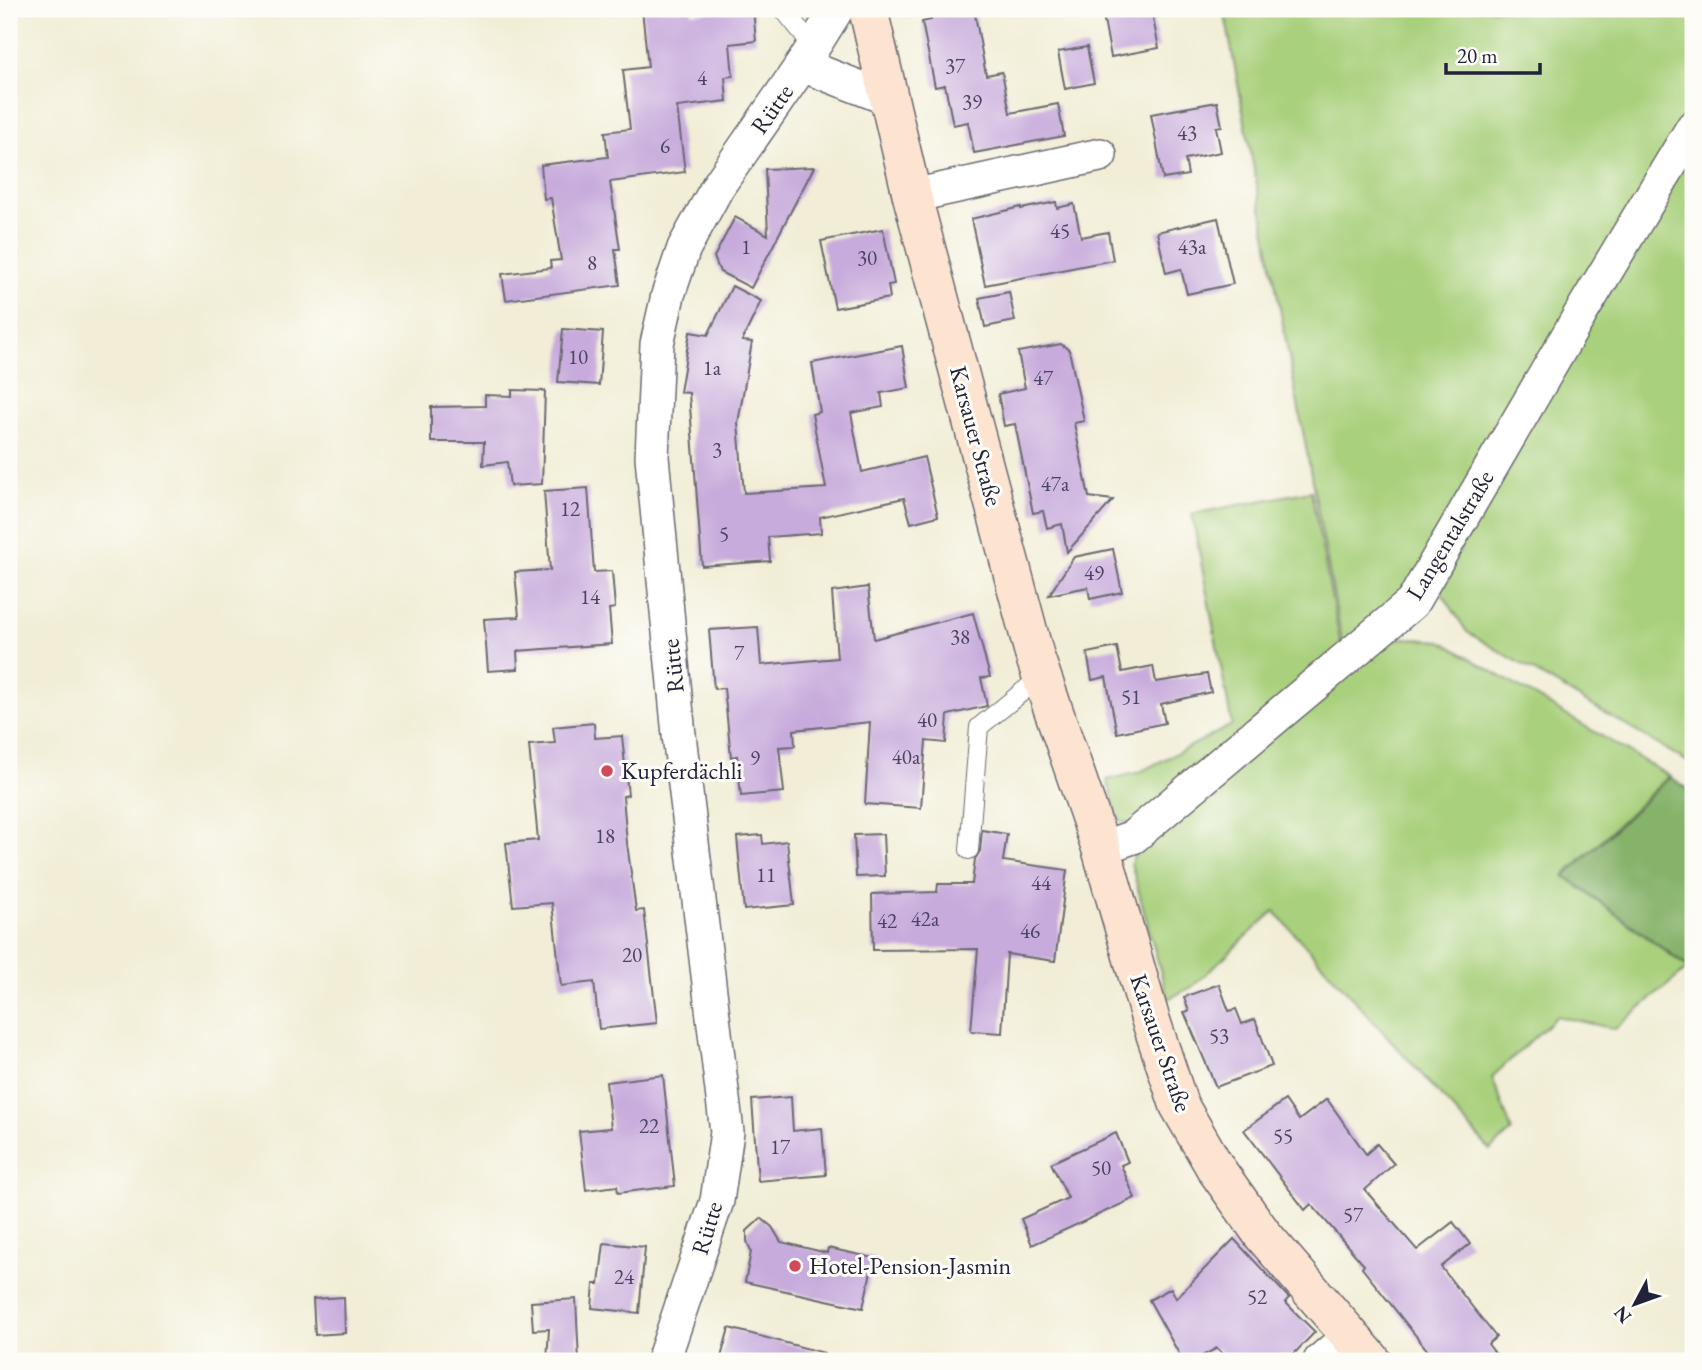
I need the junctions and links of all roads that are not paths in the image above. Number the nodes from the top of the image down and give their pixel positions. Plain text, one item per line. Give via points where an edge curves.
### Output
1 (783, 9) edge
2 (837, 9) edge
3 (868, 9) edge
4 (810, 53) junction
5 (889, 99) junction
6 (1693, 127) edge
7 (1100, 155) dead end
8 (912, 196) junction
9 (1042, 676) junction
10 (1101, 848) junction
11 (969, 850) dead end
12 (1361, 1349) edge
13 (663, 1361) edge
14 (1320, 1361) edge

1 - 4 lane via 804,35
2 - 4 street, Rütte
3 - 5 street, Karsauer Straße
4 - 5 street
4 - 13 street, Rütte via 718,186 684,248 657,344 652,457 679,735 727,1132 717,1201
5 - 8 street, Karsauer Straße
6 - 10 street, Langentalstraße via 1412,603 1133,836
7 - 8 street
8 - 9 street, Karsauer Straße
9 - 10 street, Karsauer Straße
9 - 11 lane via 979,727
10 - 12 street, Karsauer Straße via 1179,1105 1216,1169 1263,1235
12 - 14 street

